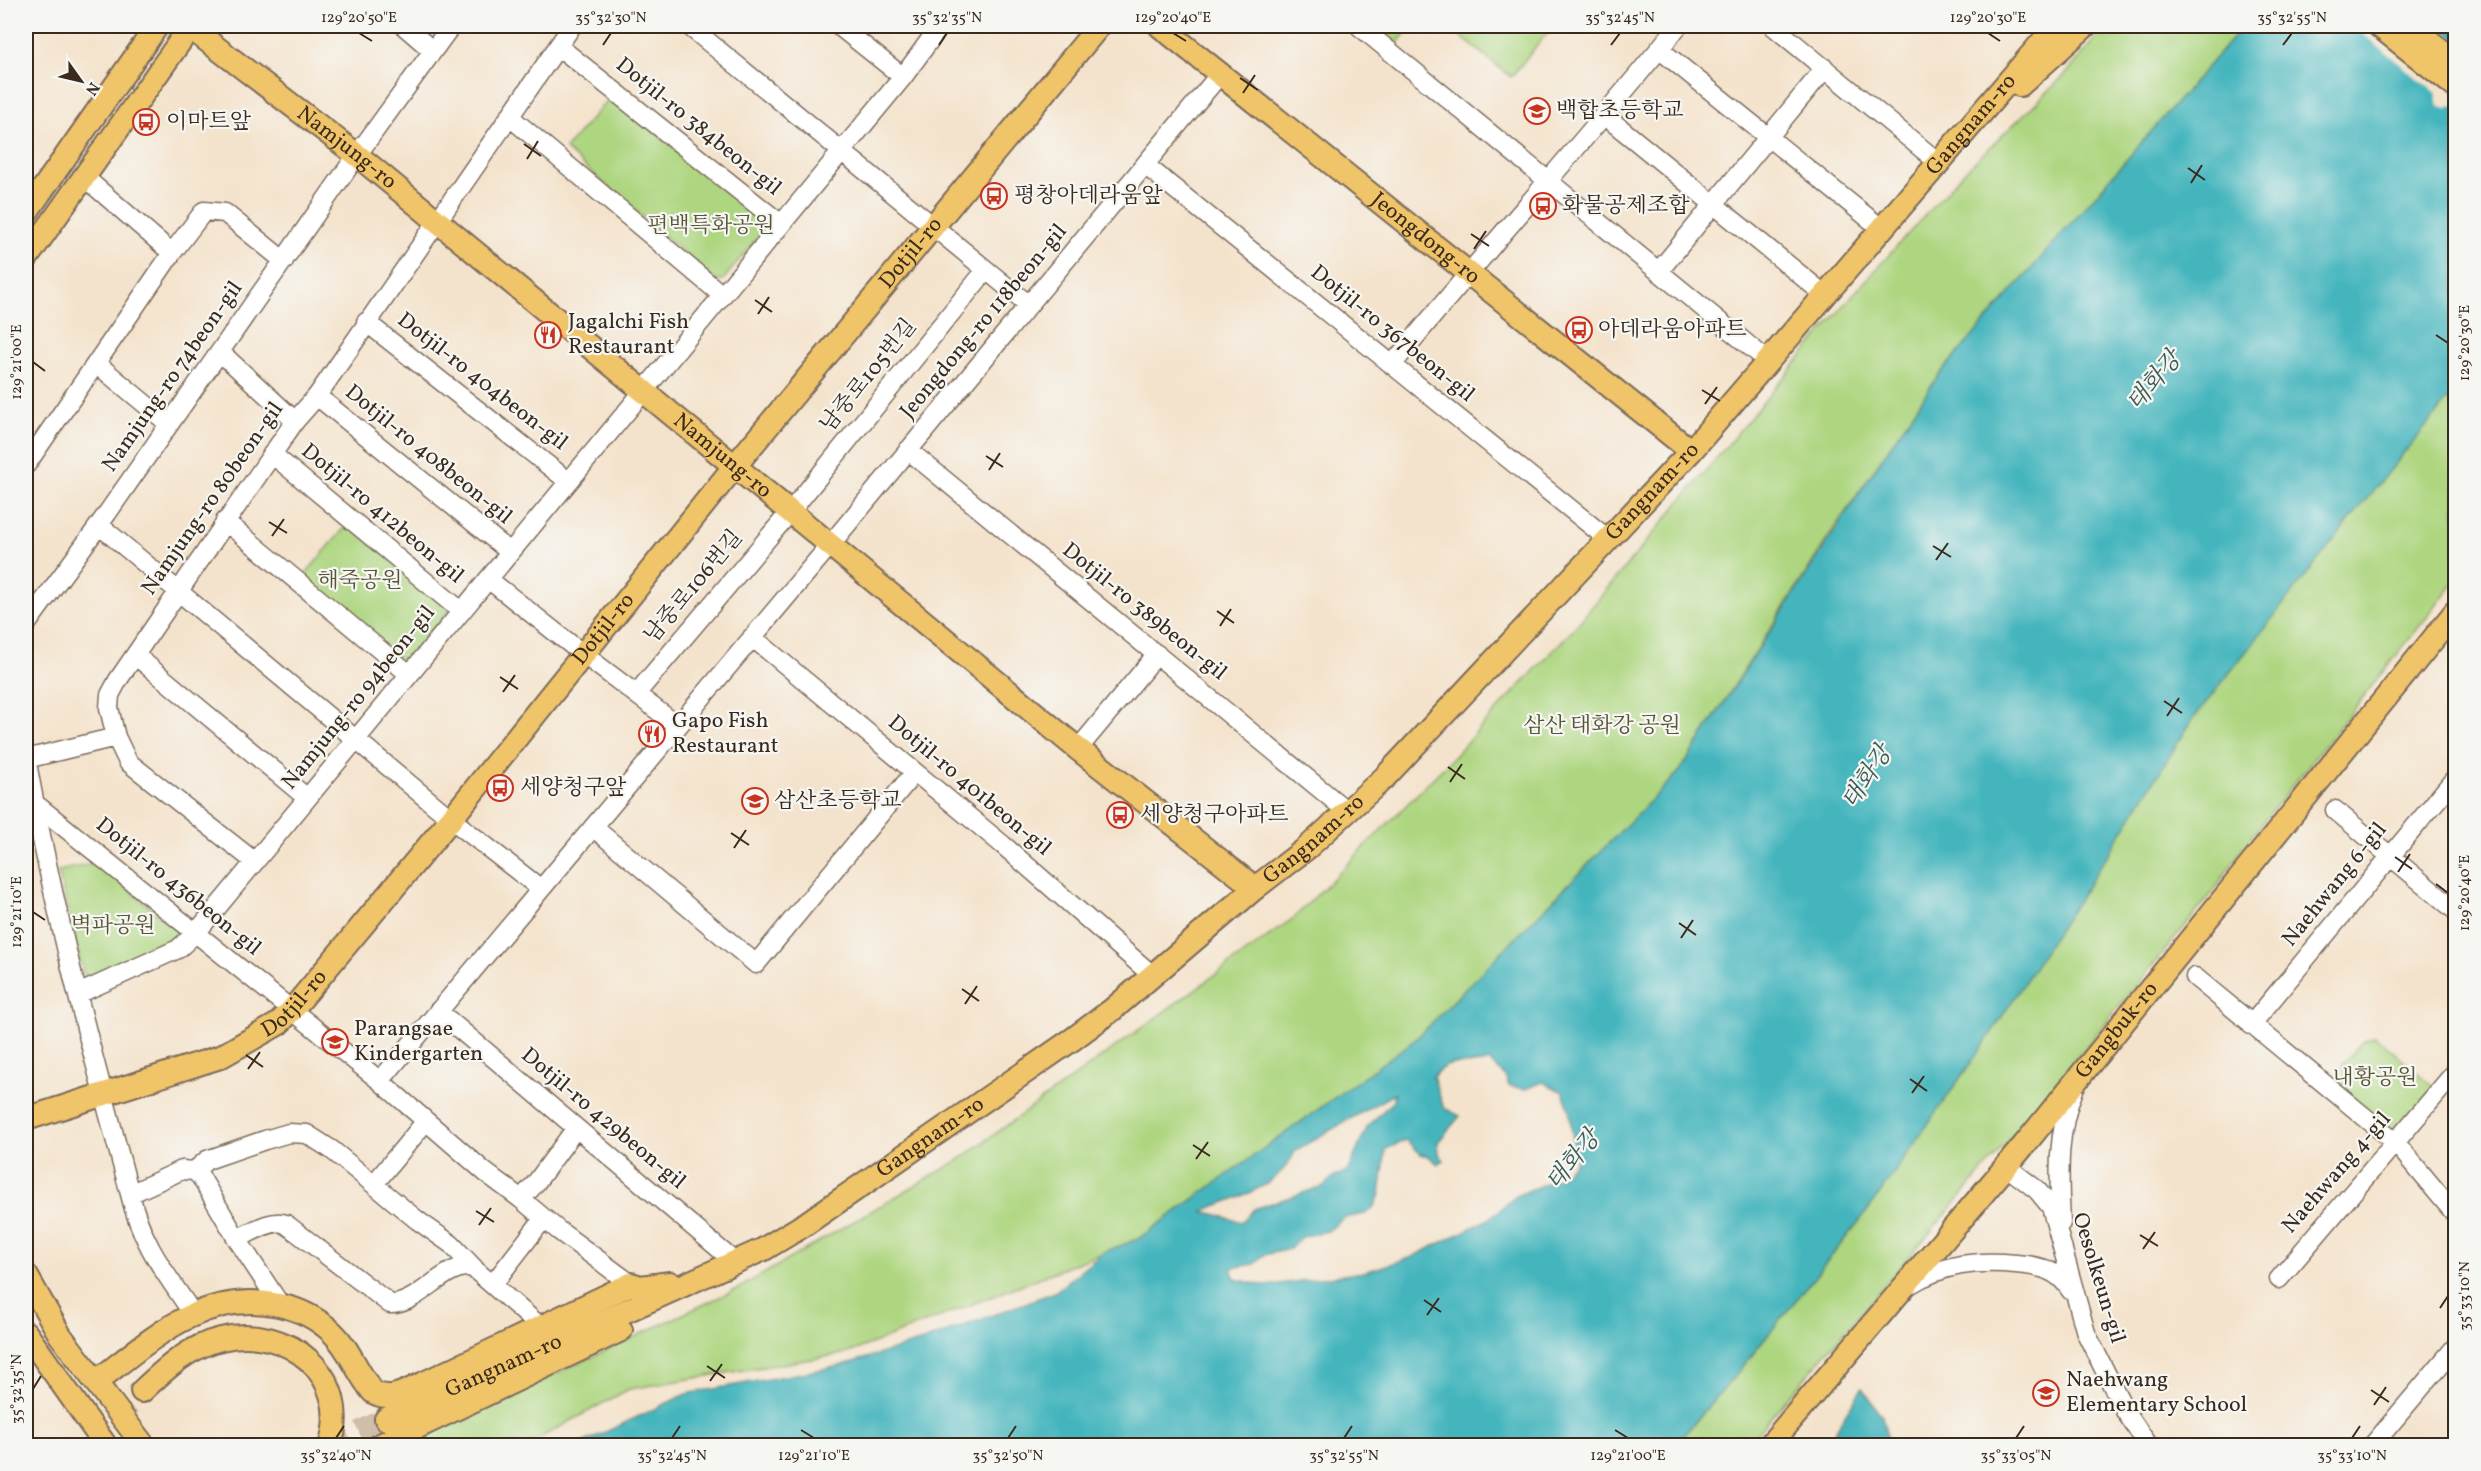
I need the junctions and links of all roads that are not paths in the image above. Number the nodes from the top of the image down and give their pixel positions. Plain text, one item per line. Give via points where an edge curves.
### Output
1 (158, 26) edge
2 (190, 26) edge
3 (404, 26) edge
4 (451, 26) edge
5 (572, 26) edge
6 (689, 26) edge
7 (839, 26) edge
8 (940, 26) edge
9 (1099, 26) edge
10 (1160, 26) edge
11 (1359, 26) edge
12 (1678, 26) edge
13 (1773, 26) edge
14 (2039, 26) edge
15 (2056, 26) edge
16 (2085, 26) edge
17 (2379, 26) edge
18 (2410, 26) edge
19 (558, 46) junction
20 (1659, 49) junction
21 (433, 51) junction
22 (2456, 62) edge
23 (1825, 68) junction
24 (1220, 74) junction
25 (903, 77) junction
26 (2456, 87) edge
27 (1983, 112) junction
28 (1604, 115) junction
29 (510, 117) junction
30 (1769, 137) junction
31 (842, 151) junction
32 (357, 155) junction
33 (1938, 162) junction
34 (1145, 165) junction
35 (83, 176) junction
36 (1548, 180) junction
37 (1713, 204) junction
38 (26, 213) edge
39 (437, 221) junction
40 (781, 224) junction
41 (932, 225) junction
42 (1882, 229) junction
43 (172, 254) junction
44 (26, 259) edge
45 (284, 261) junction
46 (986, 270) junction
47 (1659, 271) junction
48 (1468, 272) junction
49 (722, 295) junction
50 (1825, 295) junction
51 (1029, 305) junction
52 (366, 322) junction
53 (220, 352) junction
54 (1769, 362) junction
55 (96, 364) junction
56 (1392, 365) junction
57 (643, 390) junction
58 (317, 396) junction
59 (295, 420) junction
60 (169, 424) junction
61 (31, 445) edge
62 (909, 450) junction
63 (1691, 451) junction
64 (272, 454) junction
65 (26, 465) edge
66 (734, 467) junction
67 (568, 481) junction
68 (790, 512) junction
69 (225, 521) junction
70 (99, 525) junction
71 (1609, 540) junction
72 (830, 545) junction
73 (510, 552) junction
74 (488, 579) junction
75 (178, 591) junction
76 (461, 611) junction
77 (2456, 611) edge
78 (26, 625) edge
79 (752, 637) junction
80 (135, 654) junction
81 (583, 654) junction
82 (1156, 654) junction
83 (409, 674) junction
84 (636, 694) junction
85 (678, 726) junction
86 (116, 736) junction
87 (356, 739) junction
88 (1078, 749) junction
89 (26, 758) edge
90 (914, 773) junction
91 (2456, 777) edge
92 (307, 798) junction
93 (33, 801) junction
94 (2335, 810) dead end
95 (1348, 812) junction
96 (451, 819) junction
97 (593, 827) junction
98 (2389, 857) junction
99 (255, 862) junction
100 (1255, 888) junction
101 (541, 889) junction
102 (2456, 911) edge
103 (196, 933) junction
104 (1152, 975) junction
105 (2195, 977) dead end
106 (78, 994) junction
107 (292, 1010) junction
108 (438, 1011) junction
109 (2251, 1025) junction
110 (2456, 1071) edge
111 (2083, 1074) junction
112 (380, 1081) junction
113 (103, 1096) junction
114 (26, 1119) edge
115 (426, 1121) junction
116 (576, 1128) junction
117 (2395, 1142) junction
118 (2007, 1167) junction
119 (194, 1171) junction
120 (374, 1184) junction
121 (130, 1194) junction
122 (521, 1199) junction
123 (2456, 1215) edge
124 (544, 1218) junction
125 (804, 1225) junction
126 (237, 1239) junction
127 (2062, 1242) junction
128 (736, 1263) junction
129 (474, 1268) junction
130 (26, 1275) edge
131 (708, 1275) junction
132 (2279, 1279) dead end
133 (493, 1284) junction
134 (631, 1284) junction
135 (1898, 1293) junction
136 (2075, 1299) junction
137 (281, 1306) junction
138 (194, 1314) junction
139 (542, 1328) junction
140 (26, 1333) edge
141 (2456, 1346) edge
142 (96, 1382) junction
143 (142, 1391) tunnel mouth
144 (386, 1419) tunnel mouth
145 (128, 1424) junction
146 (331, 1443) edge
147 (106, 1446) edge
148 (144, 1446) edge
149 (150, 1446) edge
150 (378, 1446) edge
151 (1769, 1446) edge
152 (2149, 1446) edge
153 (2372, 1446) edge

1 - 38 main road
2 - 32 main road, Namjung-ro
2 - 35 main road
3 - 21 street
4 - 21 street, Namjung-ro 74beon-gil
5 - 19 street, Namjung-ro 80beon-gil
6 - 31 street
7 - 25 street
8 - 25 street, Namjung-ro 94beon-gil
9 - 41 main road, Dotjil-ro
10 - 24 main road, Jeongdong-ro
11 - 36 street
12 - 20 street
13 - 23 street
14 - 27 main road
15 - 27 main road, Gangnam-ro
16 - 27 main road via 2023,83
17 - 26 main road
18 - 22 main road
19 - 29 street, Namjung-ro 80beon-gil
19 - 40 street, Dotjil-ro 384beon-gil
20 - 28 street
20 - 30 street
21 - 32 street, Namjung-ro 74beon-gil
23 - 30 street
23 - 33 street
24 - 34 street, Jeongdong-ro 118beon-gil
24 - 48 main road, Jeongdong-ro
25 - 31 street, Namjung-ro 94beon-gil
27 - 33 main road, Gangnam-ro
28 - 36 street
28 - 37 street
29 - 39 street, Namjung-ro 80beon-gil
29 - 49 street
30 - 37 street
30 - 42 street
31 - 40 street, Namjung-ro 94beon-gil
31 - 41 street
32 - 39 main road, Namjung-ro
32 - 45 street, Namjung-ro 74beon-gil
33 - 42 main road, Gangnam-ro
34 - 51 street, Jeongdong-ro 118beon-gil
34 - 56 street, Dotjil-ro 367beon-gil
35 - 43 street
35 - 44 main road
36 - 47 street
36 - 48 street
37 - 47 street
37 - 50 street
39 - 52 street, Namjung-ro 80beon-gil
39 - 57 main road, Namjung-ro
40 - 49 street, Namjung-ro 94beon-gil
41 - 46 street
41 - 66 main road, Dotjil-ro
42 - 50 main road, Gangnam-ro
43 - 45 street via 204,211 225,213
43 - 55 street
45 - 53 street, Namjung-ro 74beon-gil
46 - 51 street
46 - 68 street, 남중로105번길
47 - 54 street
48 - 56 street
48 - 63 main road, Jeongdong-ro
49 - 57 street, Namjung-ro 94beon-gil
50 - 54 main road, Gangnam-ro
51 - 62 street, Jeongdong-ro 118beon-gil
52 - 58 street, Namjung-ro 80beon-gil
52 - 67 street, Dotjil-ro 404beon-gil
53 - 59 street
53 - 60 street, Namjung-ro 74beon-gil
54 - 63 main road, Gangnam-ro
55 - 60 street
55 - 61 street
56 - 71 street, Dotjil-ro 367beon-gil
57 - 66 main road, Namjung-ro
57 - 67 street, Namjung-ro 94beon-gil
58 - 59 street, Namjung-ro 80beon-gil
58 - 73 street, Dotjil-ro 408beon-gil
59 - 64 street, Namjung-ro 80beon-gil
60 - 70 street, Namjung-ro 74beon-gil
61 - 65 street
62 - 72 street, Jeongdong-ro 118beon-gil
62 - 82 street, Dotjil-ro 389beon-gil
63 - 71 main road, Gangnam-ro
64 - 69 street, Namjung-ro 80beon-gil
64 - 76 street, Dotjil-ro 412beon-gil
66 - 68 main road, Namjung-ro
66 - 81 main road, Dotjil-ro
67 - 73 street, Namjung-ro 94beon-gil
68 - 72 main road, Namjung-ro
68 - 84 street, 남중로106번길
69 - 75 street, Namjung-ro 80beon-gil
69 - 83 street
70 - 75 street
70 - 78 street, Namjung-ro 74beon-gil
71 - 95 main road, Gangnam-ro
72 - 79 street, Jeongdong-ro 118beon-gil
72 - 88 main road, Namjung-ro
73 - 74 street, Namjung-ro 94beon-gil
74 - 76 street, Namjung-ro 94beon-gil
74 - 81 street
75 - 80 street, Namjung-ro 80beon-gil
75 - 87 street
76 - 83 street, Namjung-ro 94beon-gil
77 - 111 main road, Gangbuk-ro
79 - 85 street, Jeongdong-ro 118beon-gil
79 - 90 street, Dotjil-ro 401beon-gil
80 - 86 street, Namjung-ro 80beon-gil via 110,695
80 - 92 street
81 - 84 street
81 - 96 main road, Dotjil-ro
82 - 88 street
82 - 95 street, Dotjil-ro 389beon-gil
83 - 87 street, Namjung-ro 94beon-gil
84 - 85 street
85 - 97 street, Jeongdong-ro 118beon-gil
86 - 89 street
86 - 99 street, Namjung-ro 80beon-gil via 128,762
87 - 92 street, Namjung-ro 94beon-gil
87 - 96 street
88 - 100 main road, Namjung-ro
89 - 93 street
90 - 97 street via 756,964
90 - 104 street, Dotjil-ro 401beon-gil
91 - 98 street, Naehwang 6-gil
92 - 99 street, Namjung-ro 94beon-gil
93 - 103 street, Dotjil-ro 436beon-gil
93 - 106 street
94 - 98 street
95 - 100 main road, Gangnam-ro
96 - 101 street
96 - 107 main road, Dotjil-ro
97 - 101 street, Jeongdong-ro 118beon-gil
98 - 102 street
98 - 109 street, Naehwang 6-gil
99 - 103 street, Namjung-ro 94beon-gil
100 - 104 main road, Gangnam-ro
101 - 108 street, Jeongdong-ro 118beon-gil
103 - 106 street, Namjung-ro 94beon-gil via 178,949
103 - 107 street, Dotjil-ro 436beon-gil
104 - 125 main road, Gangnam-ro via 1073,1039
105 - 109 street
106 - 113 street
107 - 112 street, Dotjil-ro 436beon-gil
107 - 113 main road, Dotjil-ro via 278,1024 220,1057
108 - 112 street, Jeongdong-ro 118beon-gil
108 - 116 street, Dotjil-ro 429beon-gil
109 - 117 street
110 - 117 street, Naehwang 4-gil
111 - 118 main road, Gangbuk-ro
111 - 127 street via 2067,1107 2061,1141
112 - 115 street, Dotjil-ro 436beon-gil
113 - 114 main road, Dotjil-ro
113 - 121 street
115 - 120 street
115 - 122 street, Dotjil-ro 436beon-gil
116 - 122 street
116 - 128 street, Dotjil-ro 429beon-gil
117 - 123 street
117 - 132 street, Naehwang 4-gil
118 - 127 street, Oesolkeun-gil via 2044,1197
118 - 135 main road, Gangbuk-ro
119 - 120 street via 207,1160 300,1132 321,1142
119 - 121 street via 182,1170
119 - 126 street
120 - 129 street via 451,1244
121 - 138 street via 141,1232 156,1261
122 - 124 street, Dotjil-ro 436beon-gil
124 - 133 street
124 - 134 street, Dotjil-ro 436beon-gil
125 - 128 main road, Gangnam-ro
125 - 150 main road via 711,1286
126 - 129 street via 273,1223 286,1224 390,1304 405,1302 460,1268
126 - 137 street
127 - 136 street, Oesolkeun-gil
128 - 131 main road, Gangnam-ro
129 - 133 street
130 - 142 main road via 60,1335
131 - 134 main road via 652,1286
131 - 144 main road, Gangnam-ro
133 - 139 street
134 - 139 main road
135 - 136 street via 1950,1266 1993,1261 2050,1270 2061,1277
135 - 151 main road, Gangbuk-ro
136 - 152 street, Oesolkeun-gil via 2103,1370
137 - 138 main road via 256,1301 229,1302
137 - 139 main road via 306,1314 329,1329 345,1345 370,1388 385,1397
138 - 142 main road
140 - 147 main road
141 - 153 street
142 - 145 main road
143 - 146 main road via 167,1367 193,1350 242,1335 268,1338 287,1344 316,1368 333,1399 336,1418
145 - 148 main road
145 - 149 main road

